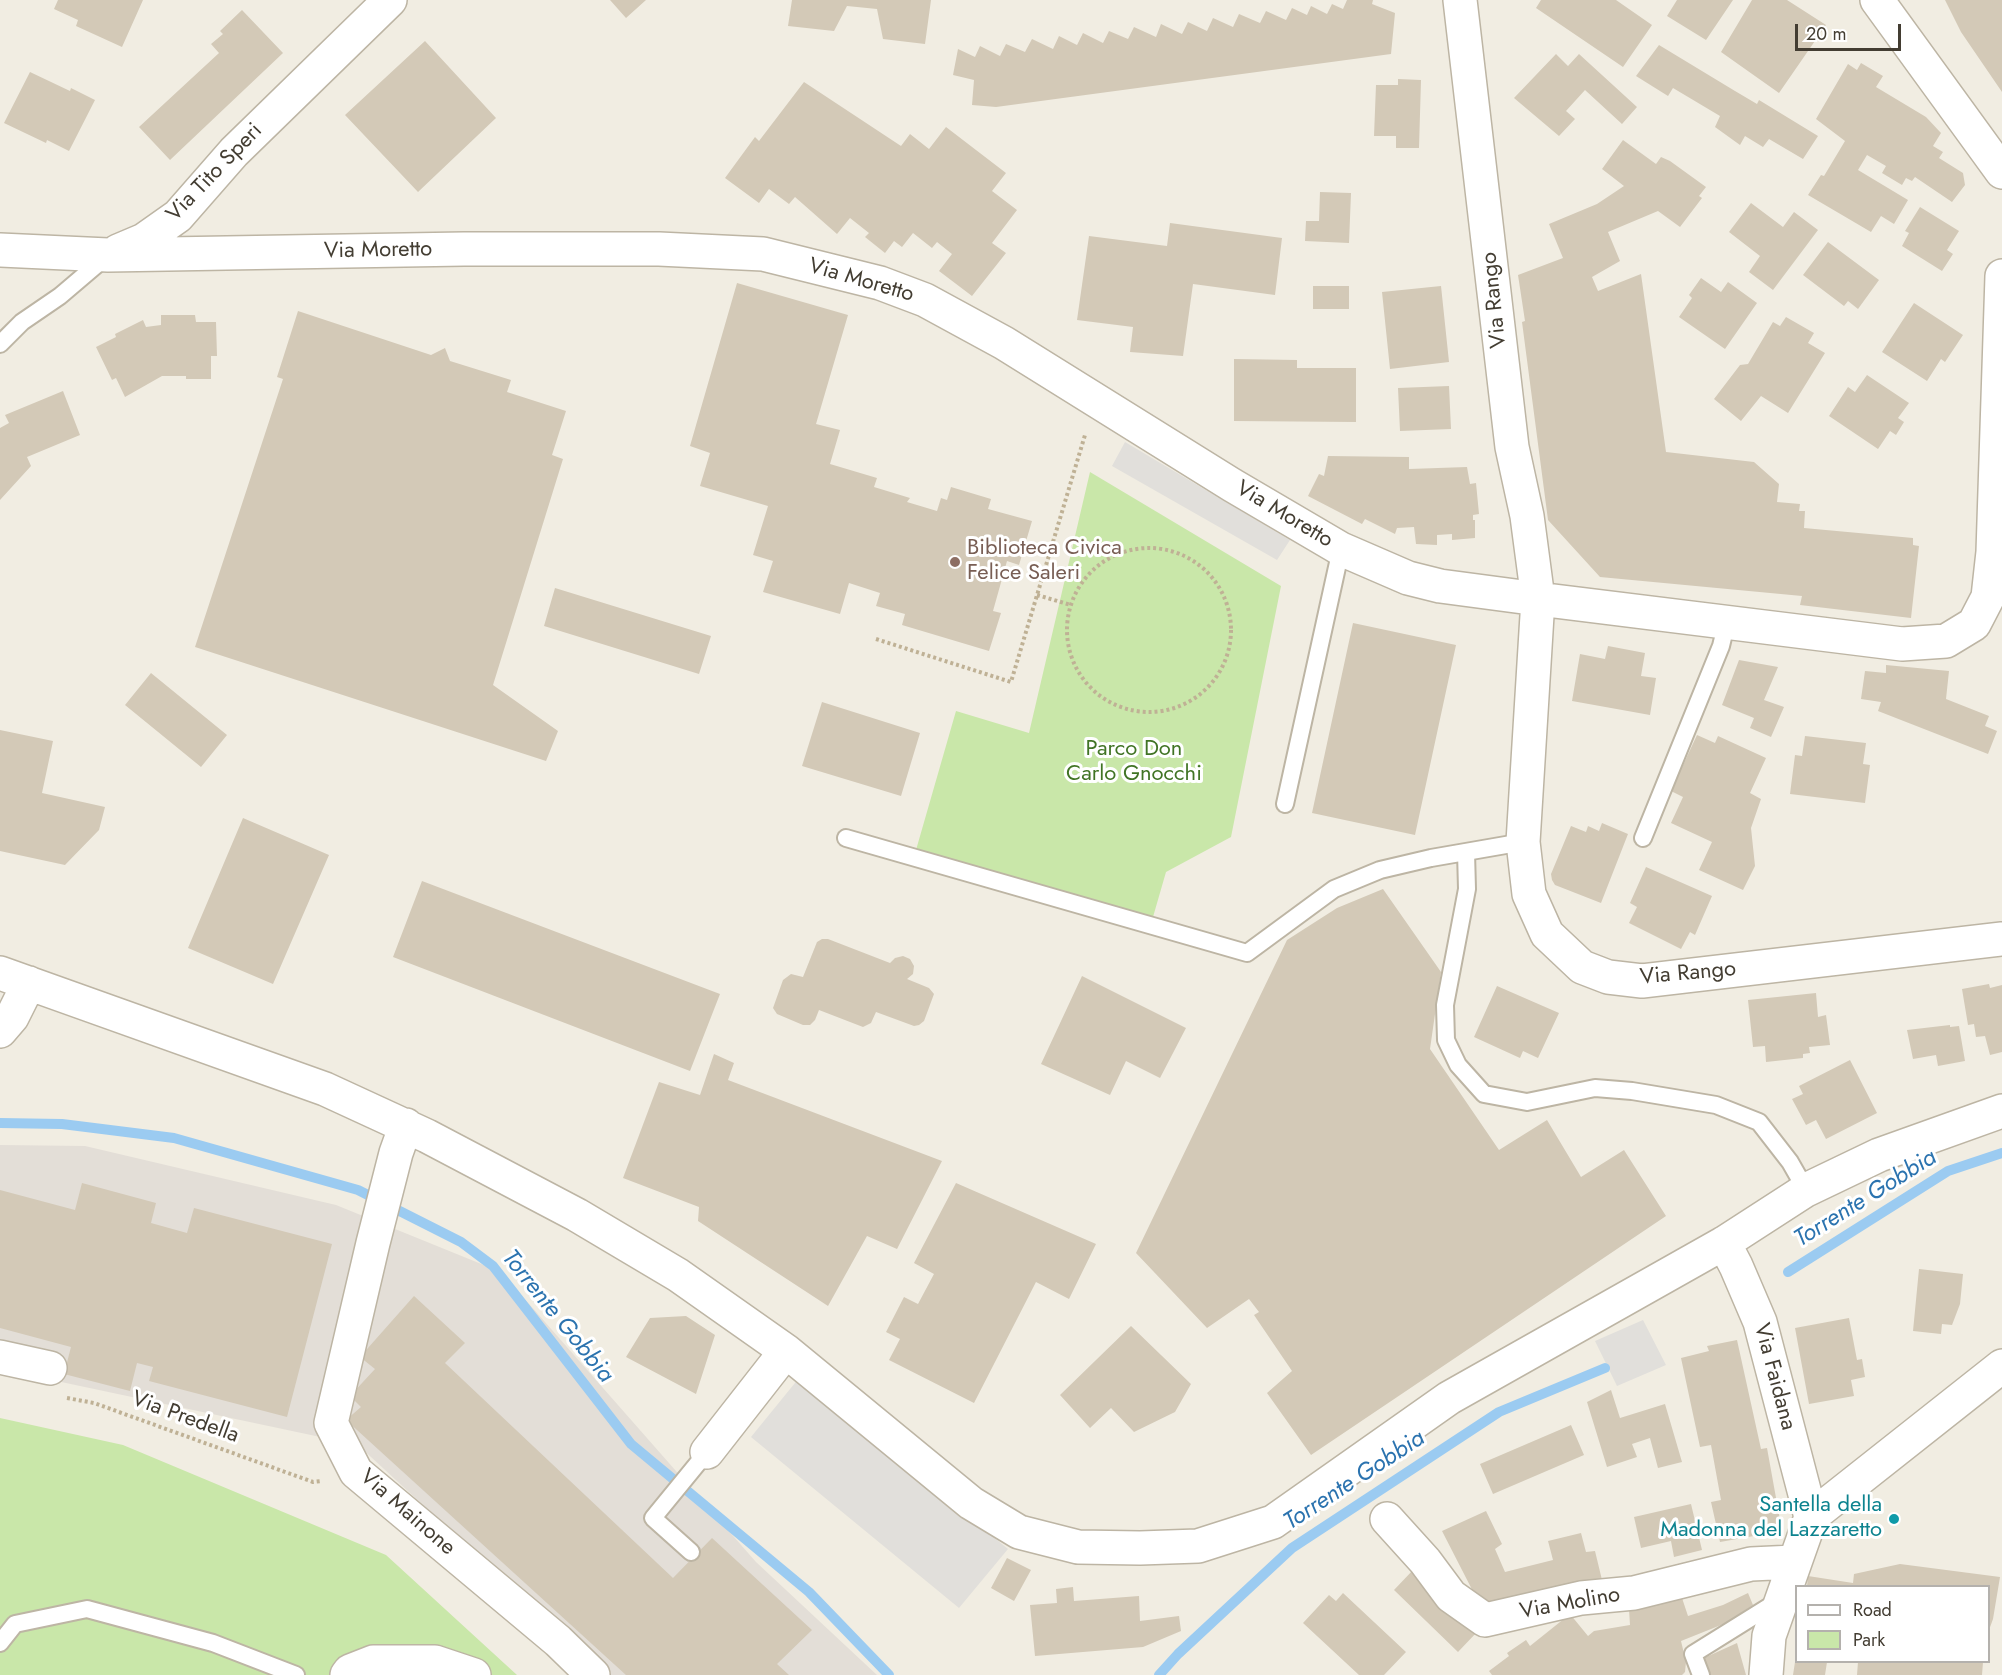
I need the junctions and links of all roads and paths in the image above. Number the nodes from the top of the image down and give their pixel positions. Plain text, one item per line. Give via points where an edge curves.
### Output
1 (390, 0) edge
2 (1460, 0) edge
3 (1877, 0) edge
4 (2002, 172) edge
5 (0, 250) edge
6 (108, 255) junction
7 (2002, 276) edge
8 (0, 344) edge
9 (1096, 400) junction
10 (1341, 549) junction
11 (1037, 595) junction
12 (1538, 599) junction
13 (1071, 605) junction
14 (1727, 621) junction
15 (876, 639) dead end
16 (1285, 804) dead end
17 (846, 838) dead end
18 (1643, 838) dead end
19 (1523, 842) junction
20 (1466, 852) junction
21 (2002, 939) edge
22 (15, 978) edge
23 (0, 1031) edge
24 (2002, 1111) edge
25 (401, 1139) junction
26 (1806, 1190) junction
27 (1724, 1243) junction
28 (786, 1352) junction
29 (0, 1357) edge
30 (2002, 1366) edge
31 (60, 1379) joint
32 (707, 1452) joint
33 (356, 1472) junction
34 (1811, 1516) junction
35 (1386, 1519) dead end
36 (691, 1552) dead end
37 (1794, 1562) junction
38 (1783, 1598) junction
39 (0, 1643) edge
40 (296, 1675) edge
41 (347, 1675) edge
42 (474, 1675) edge
43 (593, 1675) edge
44 (1701, 1675) edge
45 (1766, 1675) edge
46 (1785, 1675) edge

1 - 6 street, Via Tito Speri via 234,152 178,216 144,240
2 - 12 street, Via Rango via 1512,447 1527,516
3 - 4 street
5 - 6 street, Via Tito Speri
6 - 8 lane
6 - 9 street, Via Moretto via 452,249 763,254 880,283 925,300
7 - 14 street via 1993,552 1988,597 1974,624 1946,641 1902,644
9 - 10 street, Via Moretto
9 - 11 path
10 - 12 street, Via Moretto via 1408,578
10 - 16 lane
11 - 13 path
11 - 15 path via 1011,682
12 - 14 street
12 - 19 street, Via Rango
13 - 13 path via 1079,587 1097,566 1120,553 1147,548 1174,552 1199,564 1218,584 1229,608 1232,635 1226,662 1212,685 1190,702 1165,712 1137,712 1112,704 1090,688 1074,665 1067,639
14 - 18 lane via 1721,646
17 - 20 lane via 1247,953 1334,889 1380,870
19 - 20 lane
19 - 21 street, Via Rango via 1529,894 1547,934 1582,967 1608,977 1642,981
20 - 26 lane via 1467,889 1445,1005 1446,1040 1458,1065 1484,1094 1527,1102 1594,1088 1716,1106 1759,1122
22 - 23 street via 12,1017
22 - 25 street via 325,1089
24 - 26 street via 1879,1155
25 - 28 street via 577,1215 678,1275
25 - 33 street, Via Mainone via 331,1423
26 - 27 street
27 - 28 street via 1449,1398 1273,1522 1198,1546 1078,1547 1019,1532 971,1503
27 - 34 street, Via Faidana via 1760,1322
28 - 32 street
29 - 31 street
30 - 34 street
31 - 33 path, Via Predella via 94,1403 314,1482
32 - 36 lane via 652,1518
33 - 43 street, Via Mainone via 558,1641
34 - 37 street
35 - 37 street, Via Molino via 1451,1596 1485,1620 1581,1598 1634,1593 1751,1564
37 - 38 street
38 - 44 lane via 1693,1654
38 - 45 street via 1769,1636
38 - 46 street via 1791,1624
39 - 40 lane via 15,1624 87,1609 213,1643
41 - 42 street via 373,1662 435,1662

